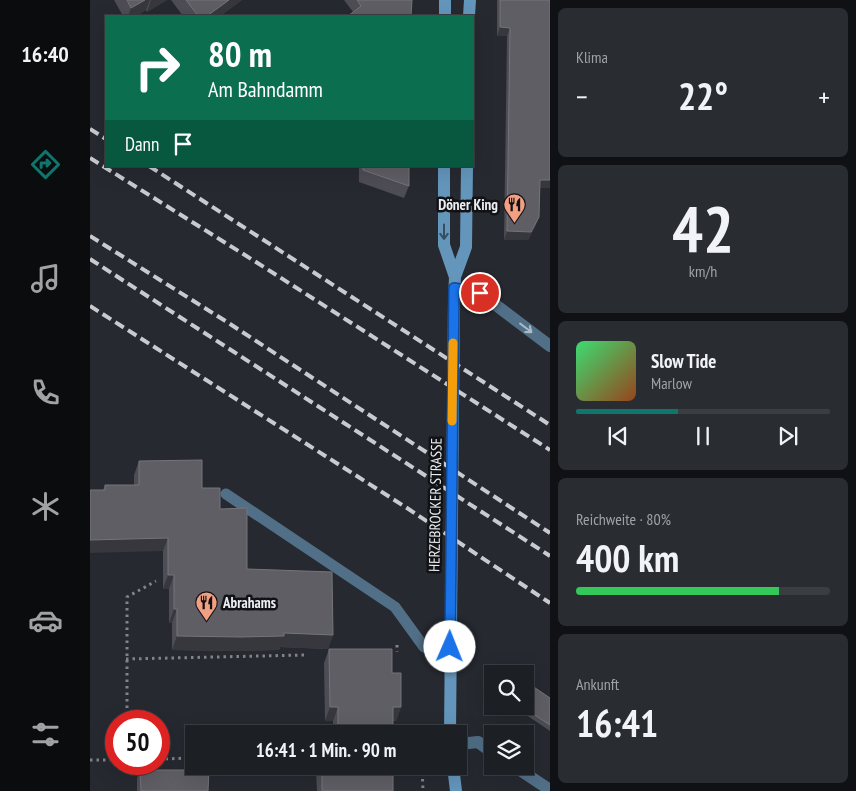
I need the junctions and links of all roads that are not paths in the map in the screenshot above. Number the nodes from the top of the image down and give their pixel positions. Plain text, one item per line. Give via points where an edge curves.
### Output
1 (445, 0) edge
2 (470, 0) edge
3 (445, 15) edge
4 (470, 15) edge
5 (444, 167) edge
6 (467, 167) edge
7 (455, 282) junction
8 (550, 346) edge
9 (226, 494) dead end
10 (424, 647) dead end
11 (450, 725) edge
12 (467, 743) edge
13 (484, 746) edge
14 (454, 775) edge
15 (528, 775) edge
16 (550, 790) edge
17 (456, 791) edge

1 - 3 main road
2 - 4 main road
5 -> 7 main road, HERZEBROCKER STRASSE via 444,245
6 - 7 main road, HERZEBROCKER STRASSE via 466,248
7 -> 8 street via 480,293
7 - 11 main road, HERZEBROCKER STRASSE
9 - 10 lane via 395,607
12 - 13 street via 478,742
14 - 17 main road
15 - 16 street

